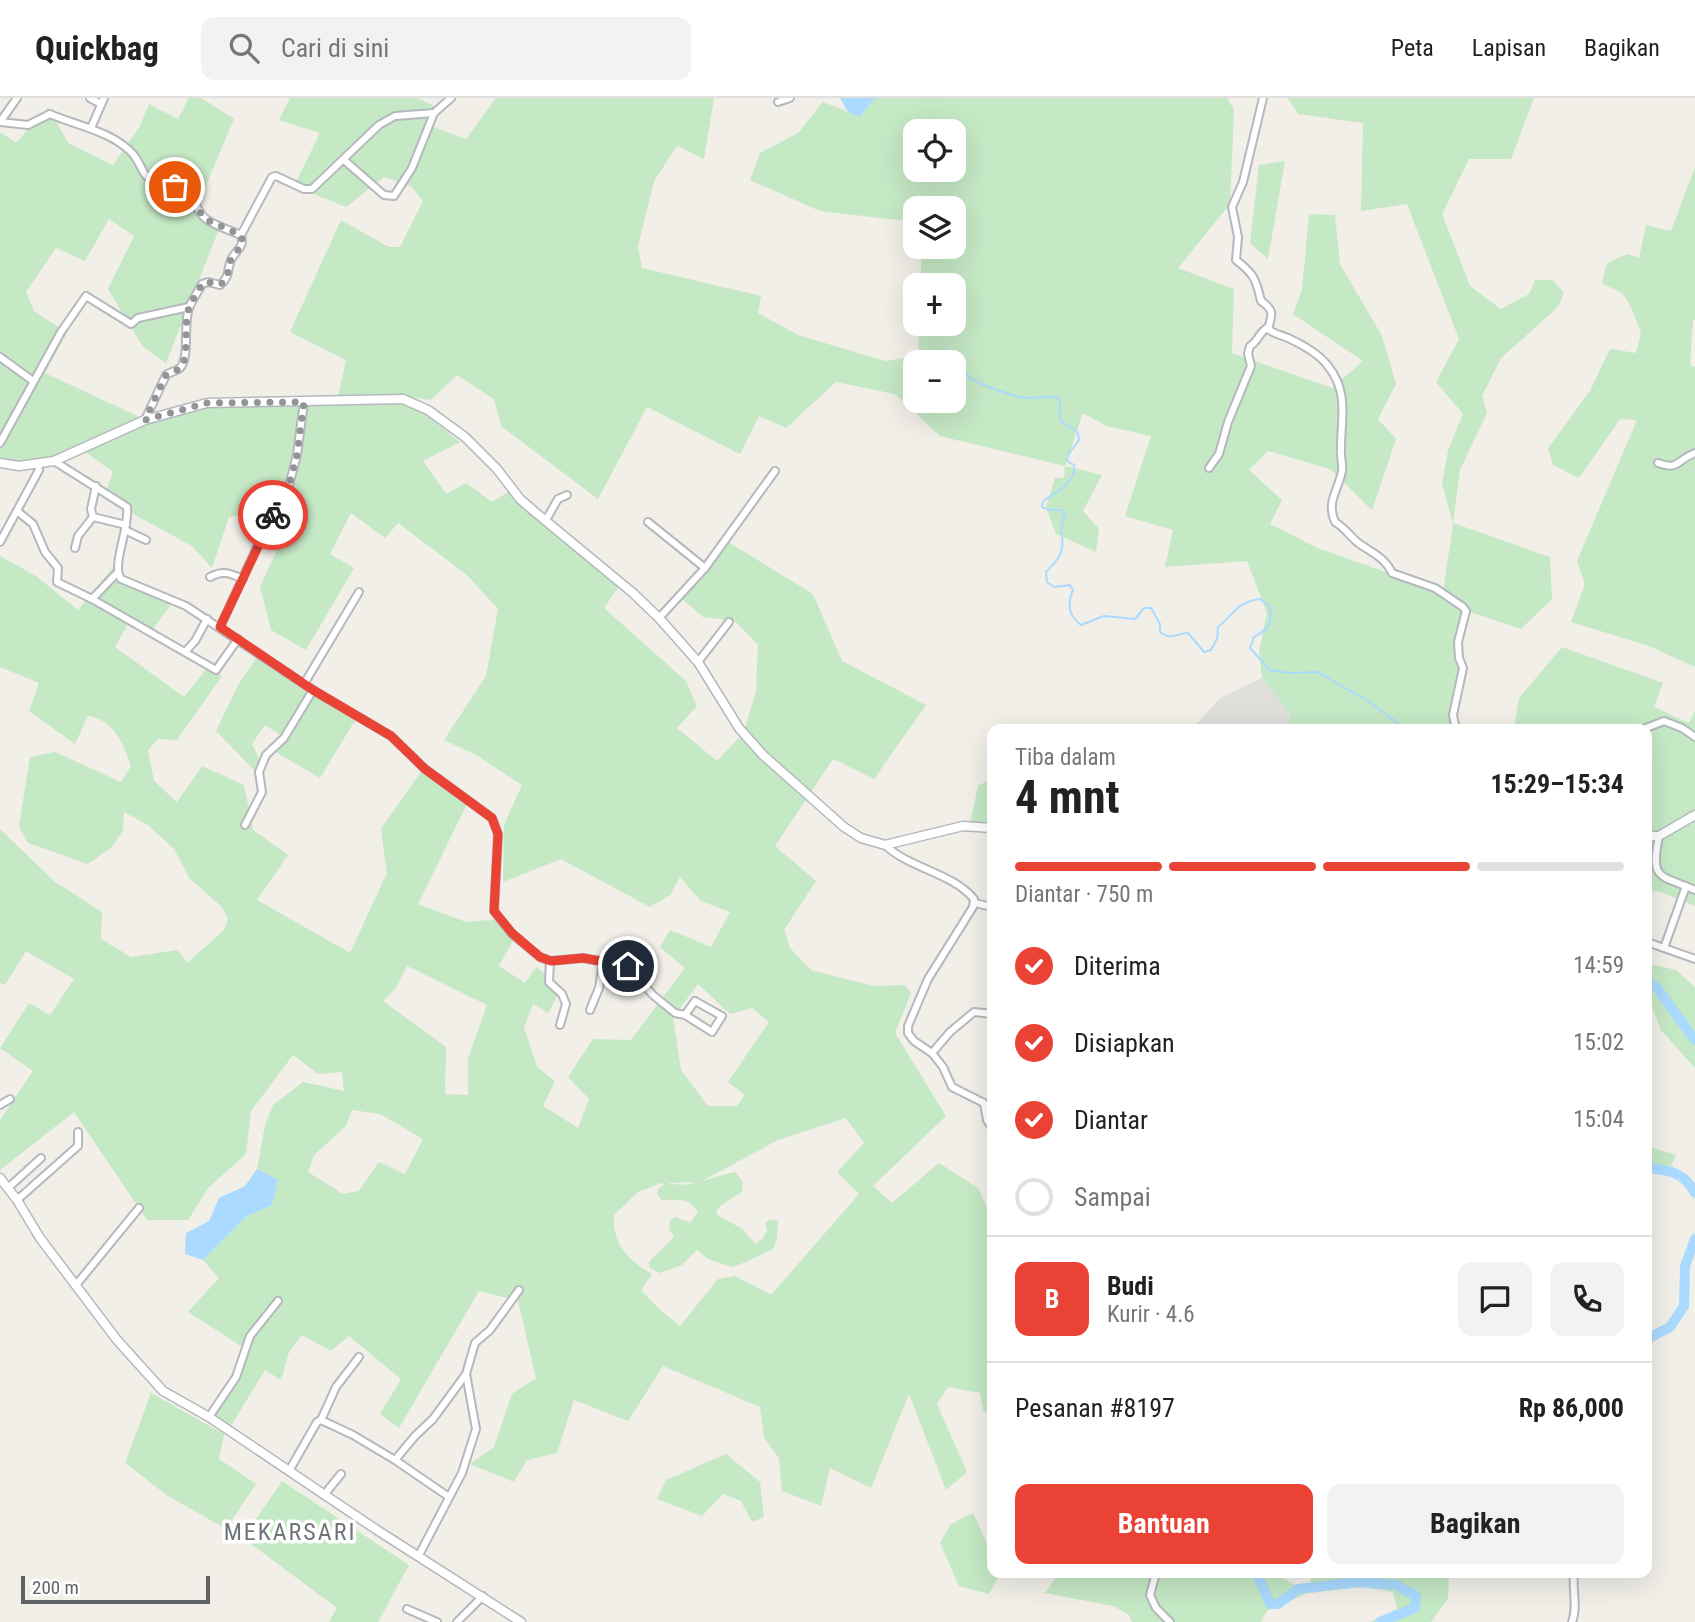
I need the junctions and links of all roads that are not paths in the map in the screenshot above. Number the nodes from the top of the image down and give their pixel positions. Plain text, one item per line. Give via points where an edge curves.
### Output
1 (17, 98) edge
2 (90, 98) edge
3 (451, 98) edge
4 (790, 98) edge
5 (1263, 98) edge
6 (102, 101) edge
7 (778, 102) dead end
8 (434, 113) junction
9 (0, 122) edge
10 (91, 128) junction
11 (344, 160) junction
12 (241, 235) junction
13 (189, 307) junction
14 (1269, 327) junction
15 (0, 357) edge
16 (33, 381) junction
17 (304, 402) junction
18 (145, 420) junction
19 (0, 443) edge
20 (1695, 453) edge
21 (54, 461) junction
22 (0, 463) edge
23 (1658, 463) dead end
24 (38, 464) junction
25 (1209, 468) dead end
26 (775, 471) dead end
27 (96, 486) junction
28 (567, 495) dead end
29 (16, 511) junction
30 (93, 517) junction
31 (546, 520) junction
32 (648, 522) dead end
33 (126, 528) junction
34 (146, 540) dead end
35 (0, 542) edge
36 (75, 548) dead end
37 (705, 568) junction
38 (117, 573) junction
39 (210, 577) dead end
40 (243, 579) junction
41 (359, 592) dead end
42 (92, 599) junction
43 (659, 618) junction
44 (207, 619) junction
45 (729, 622) dead end
46 (220, 627) junction
47 (237, 639) junction
48 (185, 652) junction
49 (698, 662) junction
50 (304, 684) junction
51 (313, 690) junction
52 (1455, 724) edge
53 (1652, 726) edge
54 (1695, 737) edge
55 (1695, 816) edge
56 (245, 825) dead end
57 (987, 828) edge
58 (1652, 836) edge
59 (1659, 836) junction
60 (885, 845) junction
61 (1686, 886) junction
62 (1695, 890) edge
63 (975, 903) junction
64 (987, 906) edge
65 (1652, 944) edge
66 (1664, 948) junction
67 (1695, 959) edge
68 (551, 961) junction
69 (603, 963) junction
70 (590, 1010) dead end
71 (987, 1013) edge
72 (685, 1015) junction
73 (560, 1025) dead end
74 (932, 1053) junction
75 (10, 1099) dead end
76 (0, 1105) edge
77 (986, 1108) joint
78 (987, 1119) edge
79 (78, 1132) dead end
80 (41, 1158) dead end
81 (0, 1178) edge
82 (8, 1188) junction
83 (17, 1200) junction
84 (139, 1209) dead end
85 (76, 1285) junction
86 (519, 1290) dead end
87 (278, 1301) dead end
88 (359, 1357) dead end
89 (466, 1374) junction
90 (209, 1417) junction
91 (321, 1420) junction
92 (395, 1460) junction
93 (289, 1471) junction
94 (341, 1474) dead end
95 (324, 1495) junction
96 (450, 1497) junction
97 (419, 1555) junction
98 (1155, 1578) edge
99 (1574, 1578) edge
100 (483, 1596) junction
101 (407, 1609) dead end
102 (437, 1622) edge
103 (457, 1622) edge
104 (521, 1622) edge
105 (1170, 1622) edge
106 (1572, 1622) edge

1 - 9 street
2 - 6 street
3 - 8 street
4 - 7 street
5 - 14 street via 1231,212 1238,236 1236,260 1254,276 1261,301 1272,309
6 - 10 street
8 - 11 street via 395,116 379,125
8 - 11 street via 412,169 394,195 384,195
9 - 10 street via 28,125 50,114
10 - 12 street via 132,154 145,176 190,195 207,220
11 - 12 street via 309,190 272,177
12 - 13 street via 241,248 232,257 225,281 202,284
13 - 16 street via 138,318 131,324 86,296
13 - 18 street via 182,365 166,375
14 - 25 street via 1250,346 1251,366 1219,454
14 - 52 street via 1316,355 1339,382 1344,402 1343,469 1330,504 1335,523 1388,563 1392,573 1435,588 1466,611 1458,642 1463,668
15 - 16 street
16 - 19 street
17 - 18 street via 207,403
17 - 31 street via 403,399 415,403 478,449 520,499
17 - 40 street via 287,493
18 - 21 street
20 - 23 street via 1675,466
21 - 24 street
21 - 27 street
22 - 24 street
24 - 29 street
26 - 37 street
27 - 30 street
27 - 33 street via 127,507
28 - 31 street via 558,499
29 - 35 street
29 - 42 street via 33,524 58,568 57,582
30 - 33 street
30 - 36 street
31 - 43 street
32 - 37 street
33 - 34 street
33 - 38 street
37 - 43 street
38 - 42 street
38 - 44 street via 121,579
39 - 40 street via 229,572
40 - 46 street
41 - 50 street
42 - 48 street
43 - 49 street
44 - 46 street
44 - 48 street
45 - 49 street
46 - 47 street
47 - 48 street via 216,670
47 - 50 street
49 - 60 street via 739,728 763,755 844,827
50 - 51 street
51 - 56 street via 284,738 266,755 259,772 262,792
51 - 68 street via 391,736 425,769 492,818 498,834 494,911 512,933
53 - 54 street via 1664,721
55 - 59 street
57 - 60 street via 963,826
58 - 59 street
59 - 61 street via 1654,861 1659,873
60 - 63 street via 969,893
61 - 62 street
61 - 66 street
63 - 64 street
63 - 74 street via 928,979 908,1026 914,1041
65 - 66 street
66 - 67 street
68 - 69 street via 583,958
68 - 73 street via 549,982 566,1004
69 - 70 street
69 - 72 street via 628,966 675,1013
71 - 74 street via 974,1012
72 - 72 street via 695,1001 722,1016 712,1032
74 - 77 street via 952,1087 980,1099
75 - 76 street
77 - 78 street
79 - 83 street via 78,1146
80 - 82 street
81 - 82 street
82 - 83 street
83 - 85 street
84 - 85 street
85 - 90 street via 155,1383
86 - 89 street via 475,1343
87 - 90 street via 250,1336 236,1377
88 - 91 street via 336,1387
89 - 92 street
89 - 96 street via 476,1429
90 - 93 street
91 - 92 street
91 - 93 street
92 - 96 street
93 - 95 street
94 - 95 street
95 - 97 street
96 - 97 street
97 - 100 street
98 - 105 street via 1150,1595
99 - 106 street via 1576,1612
100 - 103 street
100 - 104 street
101 - 102 street

